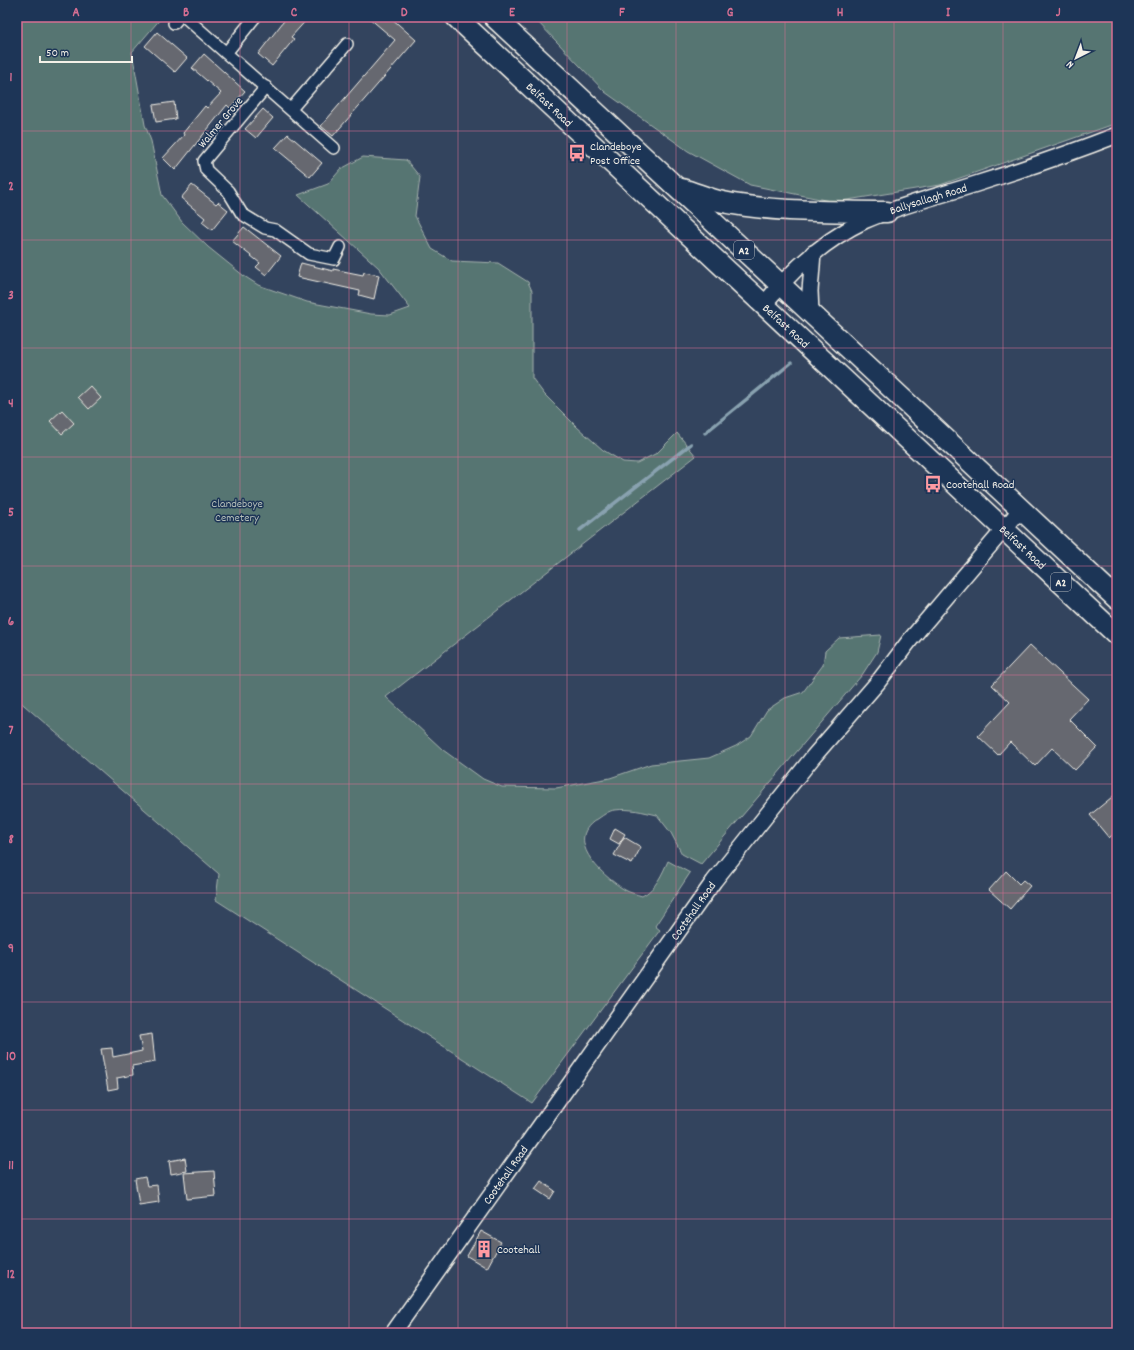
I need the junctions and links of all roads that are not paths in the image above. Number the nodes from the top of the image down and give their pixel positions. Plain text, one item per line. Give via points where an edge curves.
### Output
1 (185, 17) edge
2 (255, 17) edge
3 (456, 17) edge
4 (494, 17) edge
5 (347, 44) dead end
6 (226, 53) junction
7 (266, 88) junction
8 (291, 109) junction
9 (1117, 135) edge
10 (334, 148) dead end
11 (676, 187) junction
12 (888, 212) junction
13 (340, 247) dead end
14 (813, 253) junction
15 (780, 285) junction
16 (764, 304) junction
17 (811, 314) junction
18 (1021, 509) junction
19 (1005, 529) junction
20 (1117, 599) edge
21 (1117, 635) edge
22 (393, 1333) edge

1 - 6 street
2 - 6 street
3 - 16 highway, Belfast Road / A2
4 - 11 highway, Belfast Road / A2
5 - 8 street
6 - 7 street
7 - 8 street
7 - 13 street, Walmer Grove via 204,161 206,170 228,191 242,214 265,228 275,230 308,254 334,258
8 - 10 street
9 - 12 street, Ballysallagh Road via 982,183
11 - 12 highway via 723,202 755,206 791,210
11 - 15 highway, Belfast Road / A2
12 - 14 street, Ballysallagh Road via 863,222
14 - 15 street, Ballysallagh Road
14 - 17 street
15 - 16 street, Ballysallagh Road
15 - 17 highway, Belfast Road / A2
16 - 19 highway, Belfast Road / A2
17 - 18 highway, Belfast Road / A2
18 - 19 street, Cootehall Road
18 - 20 highway, Belfast Road / A2
19 - 21 highway, Belfast Road / A2
19 - 22 street, Cootehall Road via 813,757 714,881

